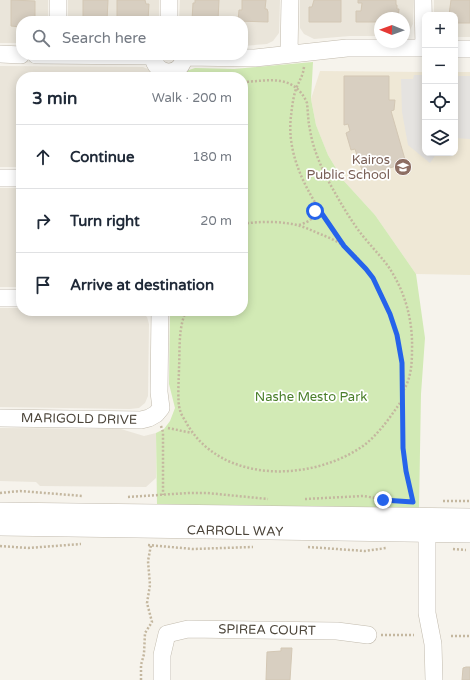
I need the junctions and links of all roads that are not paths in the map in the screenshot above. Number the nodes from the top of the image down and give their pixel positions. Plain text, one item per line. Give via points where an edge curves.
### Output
1 (58, 0) edge
2 (169, 0) edge
3 (290, 0) edge
4 (423, 0) edge
5 (423, 12) edge
6 (58, 16) edge
7 (169, 16) edge
8 (422, 48) edge
9 (458, 49) edge
10 (470, 49) edge
11 (0, 54) edge
12 (289, 54) junction
13 (16, 55) edge
14 (248, 58) edge
15 (153, 60) edge
16 (183, 60) edge
17 (164, 72) edge
18 (173, 72) edge
19 (0, 178) edge
20 (16, 178) edge
21 (0, 298) edge
22 (16, 298) edge
23 (160, 316) edge
24 (0, 418) edge
25 (0, 511) edge
26 (427, 517) junction
27 (470, 517) edge
28 (0, 527) edge
29 (427, 534) junction
30 (470, 534) edge
31 (368, 635) road end
32 (162, 680) edge
33 (434, 680) edge

1 - 6 street
2 - 7 street
3 - 12 street
4 - 5 street
8 - 12 street via 347,48
9 - 10 street
11 - 13 street
12 - 14 street
15 - 17 street via 156,67
16 - 18 street via 179,68
19 - 20 street
21 - 22 street
23 - 24 street, MARIGOLD DRIVE via 161,408 156,414 141,420
25 - 26 street, CARROLL WAY
26 - 27 street, CARROLL WAY
26 - 29 street
28 - 29 street, CARROLL WAY
29 - 30 street, CARROLL WAY
29 - 33 street via 427,613 433,644
31 - 32 street, SPIREA COURT via 337,631 188,629 167,634 162,655

